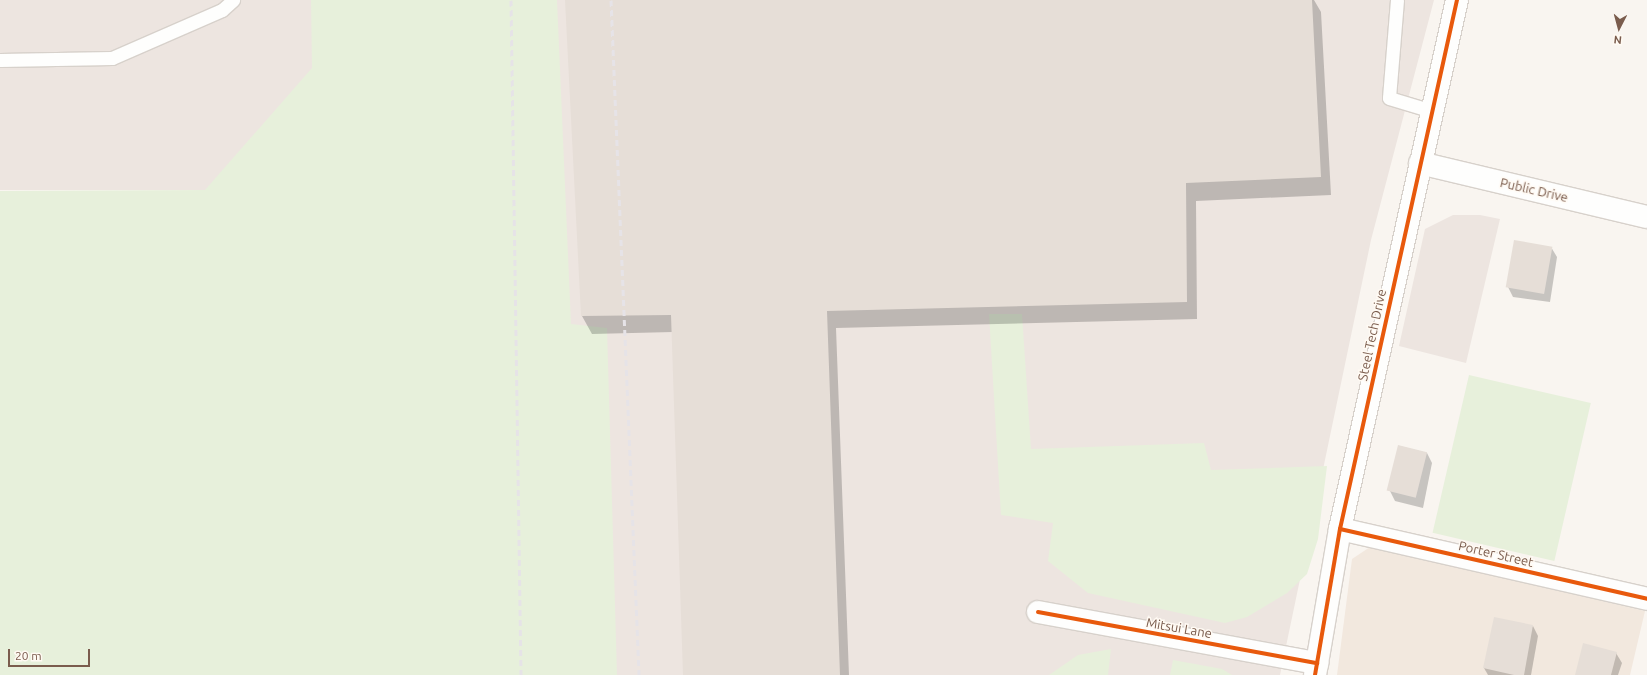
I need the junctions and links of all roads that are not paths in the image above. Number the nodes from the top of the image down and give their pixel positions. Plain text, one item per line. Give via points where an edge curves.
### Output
1 (233, 0) edge
2 (1397, 0) edge
3 (1457, 0) edge
4 (0, 60) edge
5 (1432, 111) junction
6 (1420, 163) junction
7 (1647, 217) edge
8 (1340, 529) junction
9 (1647, 598) edge
10 (1038, 612) dead end
11 (1316, 669) edge

1 - 4 lane via 222,10 112,58
2 - 5 lane via 1389,98
3 - 5 street, Steel Tech Drive
5 - 6 street, Steel Tech Drive
6 - 7 street, Public Drive
6 - 8 street, Steel Tech Drive
8 - 9 street, Porter Street
8 - 11 street, Steel Tech Drive
10 - 11 street, Mitsui Lane

